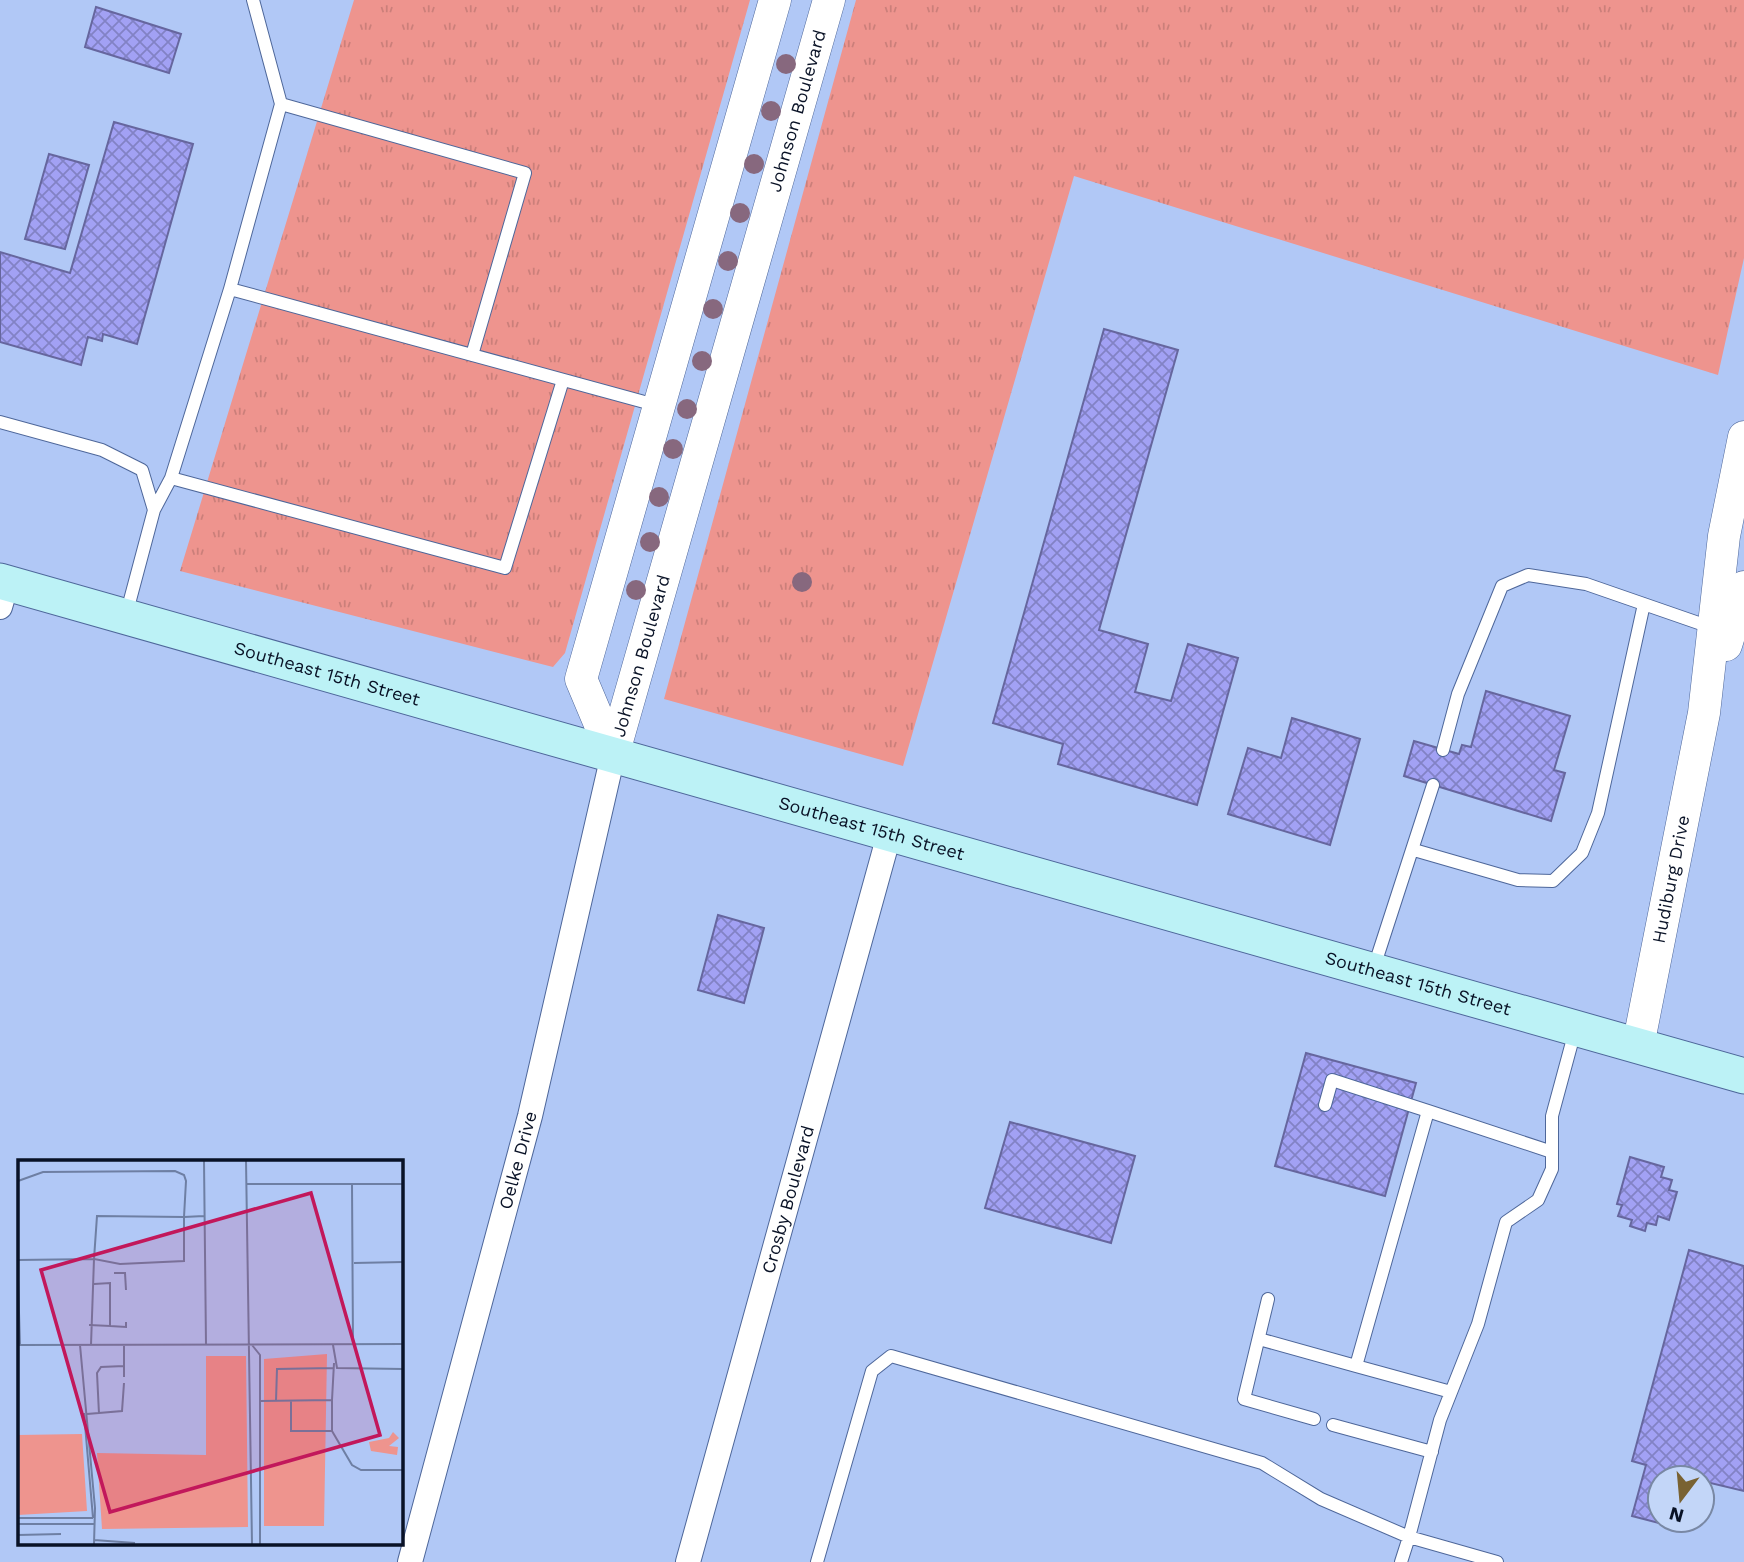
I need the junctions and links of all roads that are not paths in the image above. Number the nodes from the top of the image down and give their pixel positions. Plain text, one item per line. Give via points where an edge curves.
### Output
1 (253, 0) edge
2 (775, 0) edge
3 (829, 0) edge
4 (281, 104) junction
5 (230, 289) junction
6 (472, 355) junction
7 (563, 380) junction
8 (659, 406) junction
9 (0, 422) edge
10 (1744, 437) edge
11 (171, 478) junction
12 (154, 510) junction
13 (1744, 587) edge
14 (2, 591) edge
15 (1644, 604) junction
16 (126, 615) junction
17 (1713, 628) junction
18 (1704, 713) junction
19 (1443, 750) dead end
20 (613, 755) junction
21 (1433, 785) dead end
22 (889, 835) junction
23 (1414, 850) junction
24 (1373, 971) junction
25 (1575, 1028) junction
26 (1638, 1046) junction
27 (1744, 1076) edge
28 (1325, 1105) dead end
29 (1428, 1111) junction
30 (1552, 1152) junction
31 (1268, 1299) dead end
32 (1259, 1339) junction
33 (1356, 1366) junction
34 (1451, 1392) junction
35 (1314, 1419) dead end
36 (1333, 1425) dead end
37 (1432, 1452) junction
38 (1409, 1537) junction
39 (410, 1562) edge
40 (688, 1562) edge
41 (817, 1562) edge
42 (1401, 1562) edge
43 (1497, 1562) edge

1 - 4 lane
2 - 8 street, Johnson Boulevard
3 - 20 street, Johnson Boulevard
4 - 5 lane
4 - 6 lane via 525,173
5 - 6 lane
5 - 11 lane
6 - 7 lane
7 - 8 lane
7 - 11 lane via 505,568
8 - 20 street, Johnson Boulevard via 582,679
9 - 12 lane via 102,450 142,470
10 - 17 street, Hudiburg Drive via 1724,536
11 - 12 lane
12 - 16 lane
13 - 18 street, Hudiburg Drive
14 - 16 main road, Southeast 15th Street
15 - 17 lane
15 - 19 lane via 1586,584 1528,575 1502,586 1458,694
15 - 23 lane via 1598,813 1582,853 1553,881 1518,880
16 - 20 main road, Southeast 15th Street
17 - 18 street, Hudiburg Drive
18 - 26 street, Hudiburg Drive
20 - 22 main road, Southeast 15th Street
20 - 39 street, Oelke Drive via 530,1116
21 - 23 lane
22 - 24 main road, Southeast 15th Street
22 - 40 street, Crosby Boulevard
23 - 24 lane
24 - 25 main road, Southeast 15th Street
25 - 26 main road, Southeast 15th Street
25 - 30 lane via 1552,1116
26 - 27 main road, Southeast 15th Street
28 - 29 lane via 1332,1080
29 - 30 lane
29 - 33 lane
30 - 34 lane via 1552,1168 1538,1200 1506,1222 1478,1324
31 - 32 lane
32 - 33 lane
32 - 35 lane via 1244,1399
33 - 34 lane
34 - 37 lane
36 - 37 lane
37 - 38 lane
38 - 41 lane via 1321,1499 1262,1463 891,1356 872,1371
38 - 42 lane
38 - 43 lane

